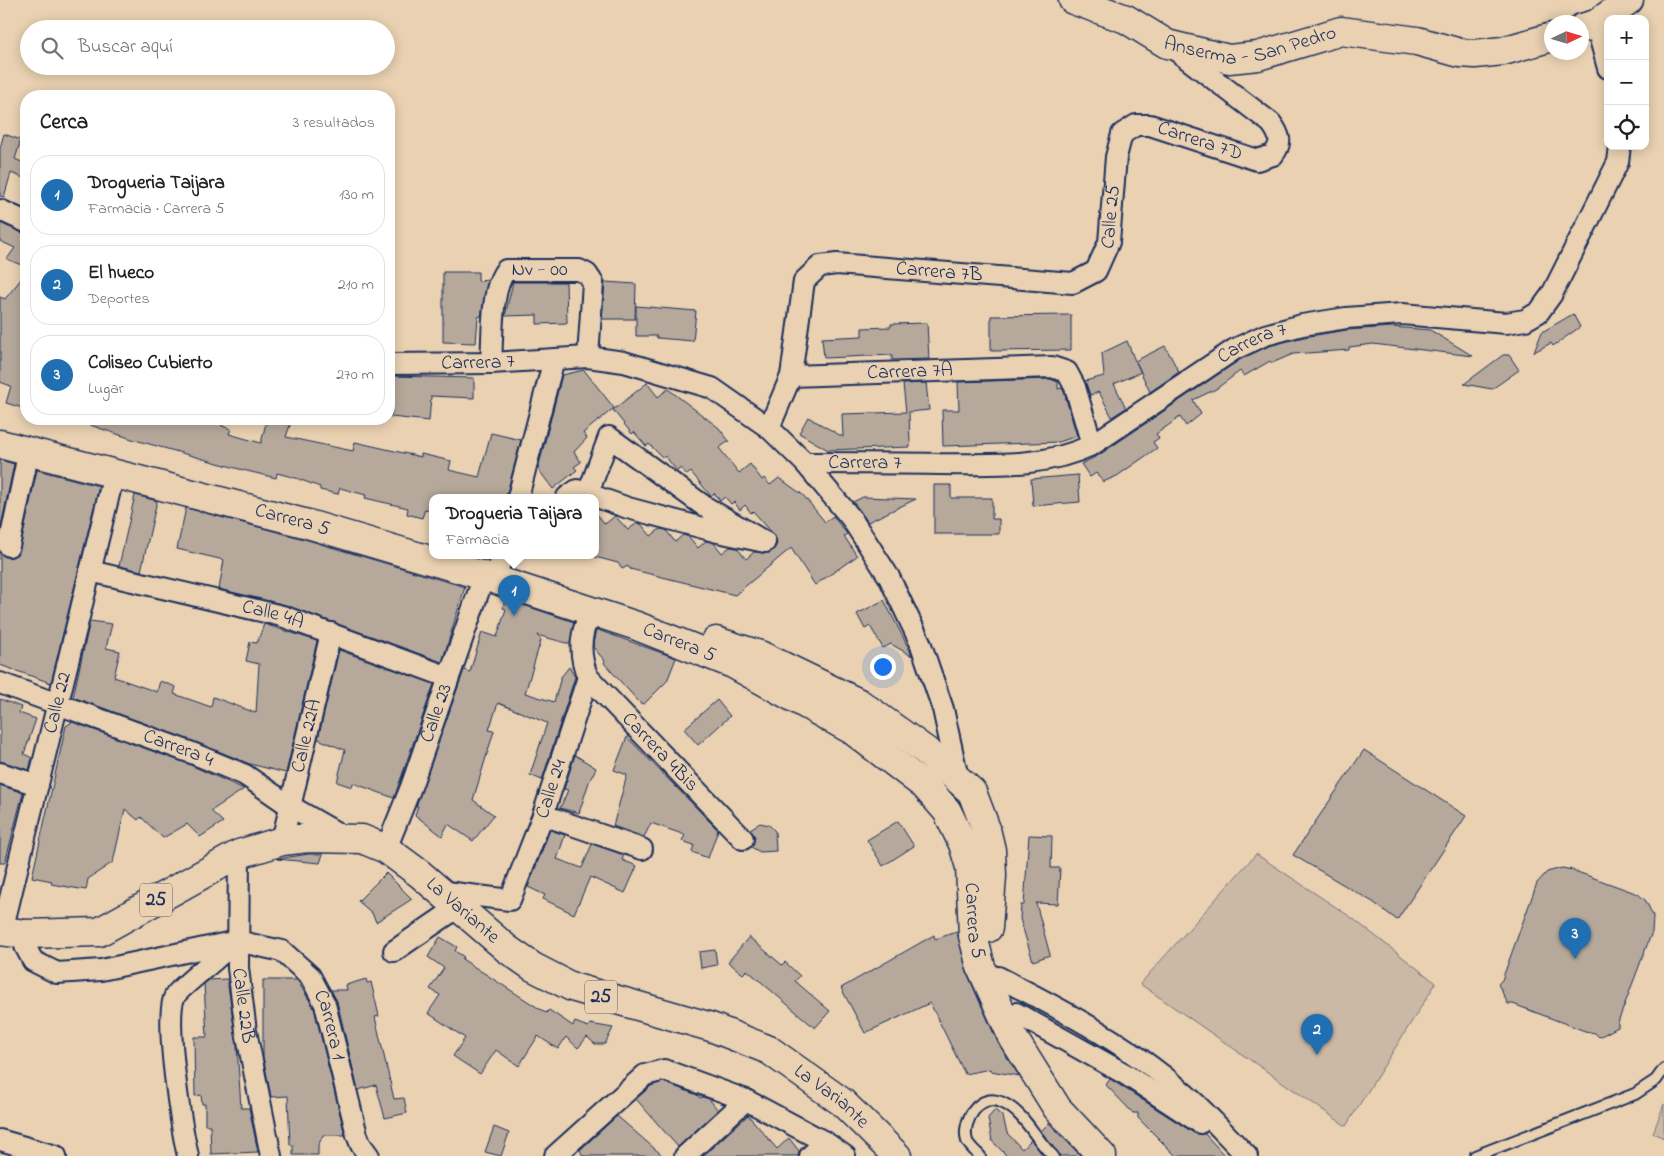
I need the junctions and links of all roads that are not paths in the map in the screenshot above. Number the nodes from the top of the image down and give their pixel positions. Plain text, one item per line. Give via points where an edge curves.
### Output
1 (1073, 0) edge
2 (1629, 0) edge
3 (1589, 26) edge
4 (1544, 39) edge
5 (1167, 44) junction
6 (1604, 60) edge
7 (1122, 134) joint
8 (1620, 150) edge
9 (0, 210) edge
10 (20, 219) edge
11 (1073, 283) joint
12 (588, 357) junction
13 (554, 359) junction
14 (491, 363) junction
15 (395, 364) edge
16 (791, 376) junction
17 (769, 428) junction
18 (0, 434) edge
19 (0, 444) edge
20 (1092, 445) junction
21 (30, 450) junction
22 (805, 463) junction
23 (114, 474) junction
24 (588, 493) joint
25 (519, 494) edge
26 (571, 494) edge
27 (599, 497) edge
28 (9, 546) dead end
29 (429, 549) edge
30 (429, 552) edge
31 (460, 559) edge
32 (464, 559) edge
33 (495, 567) edge
34 (90, 571) junction
35 (602, 614) junction
36 (331, 633) junction
37 (585, 669) junction
38 (448, 677) junction
39 (0, 684) edge
40 (58, 705) junction
41 (0, 773) edge
42 (958, 778) junction
43 (38, 785) junction
44 (290, 806) junction
45 (542, 815) junction
46 (344, 837) junction
47 (743, 839) dead end
48 (282, 841) junction
49 (386, 849) junction
50 (642, 849) dead end
51 (240, 854) junction
52 (436, 890) junction
53 (457, 908) junction
54 (9, 932) edge
55 (237, 941) junction
56 (394, 951) dead end
57 (998, 977) junction
58 (1016, 1013) junction
59 (1664, 1069) edge
60 (746, 1100) junction
61 (0, 1140) edge
62 (825, 1142) junction
63 (891, 1153) edge
64 (46, 1155) edge
65 (188, 1156) edge
66 (271, 1156) edge
67 (369, 1156) edge
68 (555, 1156) edge
69 (685, 1156) edge
70 (810, 1156) edge
71 (846, 1156) edge
72 (980, 1156) edge
73 (1052, 1156) edge
74 (1102, 1156) edge
75 (1120, 1156) edge
76 (1247, 1156) edge
77 (1475, 1156) edge

1 - 5 street, Anserma - San Pedro via 1126,19
2 - 3 street
3 - 6 street
4 - 5 street, Anserma - San Pedro via 1503,51 1474,54 1417,41 1341,31 1258,56 1229,59
5 - 7 street, Carrera 7D via 1271,123 1279,134 1277,150 1265,159 1257,160 1150,125 1136,125
7 - 11 street, Calle 25 via 1116,157 1109,242 1096,271
8 - 20 street, Carrera 7 via 1618,162 1552,294 1539,312 1525,320 1506,323 1402,314 1346,318 1265,335 1235,349
9 - 10 street
11 - 16 street, Carrera 7B via 837,264 820,266 808,275 801,290
12 - 13 street, Carrera 7
12 - 14 street, Nv - 00 via 593,283 587,274 579,270 506,270 500,277 497,290
12 - 17 street, Carrera 7 via 624,362 712,388
13 - 14 street, Carrera 7
13 - 25 street
14 - 15 street, Carrera 7
16 - 17 street
16 - 20 street, Carrera 7A via 1052,366 1067,372 1075,387
17 - 22 street, Carrera 7
18 - 29 street, Carrera 5 via 275,505
19 - 21 street, Carrera 5
20 - 22 street, Carrera 7 via 1049,461 995,464
21 - 23 street, Carrera 5
21 - 28 street
22 - 42 street, Carrera 7 via 850,518 889,577 920,642 943,709
23 - 30 street, Carrera 5
23 - 34 street, Calle 22
24 - 26 street via 577,490
24 - 27 street via 609,437 704,506 766,542 628,508
31 - 33 street, Carrera 5
32 - 33 street, Carrera 5
33 - 35 street, Carrera 5
33 - 38 street, Calle 23
33 - 42 street, Carrera 5 via 760,655 859,703
34 - 36 street, Calle 4A via 282,616
34 - 40 street, Calle 22
35 - 37 street, Calle 24 via 586,623 582,637
35 - 74 street, Carrera 5 via 733,664 852,730 925,786 947,812 963,844 970,867 973,936 981,967 1012,1036 1057,1108
36 - 38 street, Calle 4A
36 - 44 street, Calle 22A
37 - 45 street, Calle 24
37 - 47 street, Carrera 4Bis
38 - 49 street, Calle 23
39 - 40 street, Carrera 4
40 - 43 street, Calle 22
40 - 44 street, Carrera 4 via 245,775
41 - 43 street
42 - 57 street, Carrera 5 via 972,792 991,850 988,930 991,959
43 - 54 street, Calle 22
44 - 46 street, Carrera 4
44 - 48 street, Calle 22A
45 - 50 street
45 - 52 street, Calle 24 via 510,900
46 - 48 street, La Variante / 25
46 - 49 street, La Variante / 25 via 362,839
48 - 51 street, La Variante / 25
49 - 52 street, La Variante / 25
51 - 54 street, La Variante / 25 via 99,932
51 - 55 street, Calle 22B
52 - 53 street, La Variante / 25
53 - 56 street
53 - 63 street, La Variante / 25 via 514,954 572,988 711,1026 769,1050 842,1102
54 - 55 street, Carrera 1 via 25,946 33,961 57,973 100,970
55 - 65 street via 175,995 171,1011 174,1063
55 - 66 street, Calle 22B via 246,1031
55 - 67 street, Carrera 1 via 282,951 310,976 325,1004 357,1135
57 - 58 street, Carrera 5
57 - 76 street via 1067,1012 1132,1054 1193,1101
58 - 75 street, Carrera 5 via 1037,1056 1062,1095
58 - 76 street via 1132,1078
59 - 77 lane via 1656,1080 1635,1094
60 - 62 street
60 - 68 street via 664,1070 645,1075
60 - 69 street
61 - 64 street
62 - 70 street
62 - 71 street
72 - 73 lane via 967,1142 966,1120 985,1102 1001,1101 1016,1111

